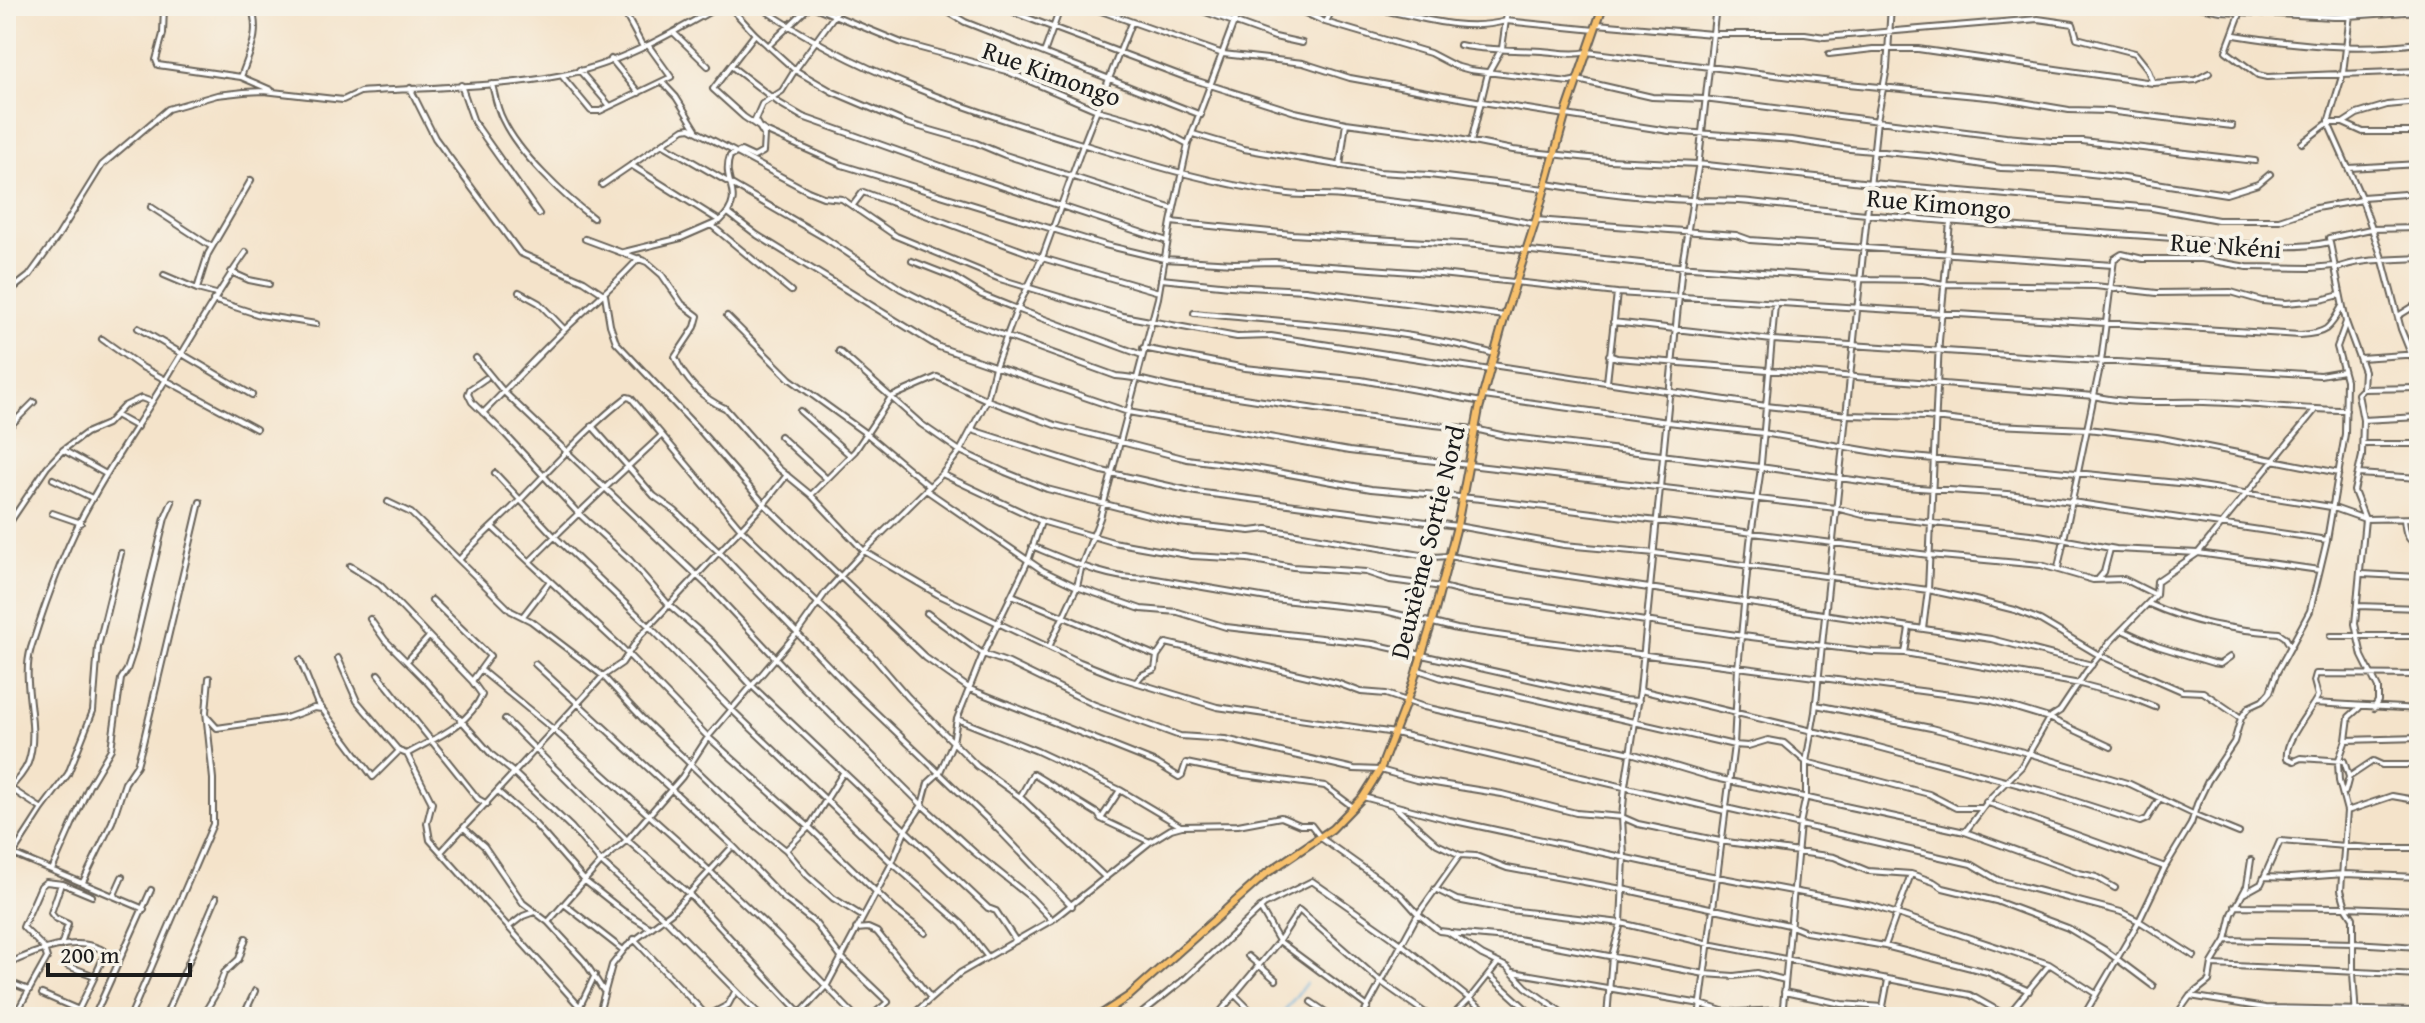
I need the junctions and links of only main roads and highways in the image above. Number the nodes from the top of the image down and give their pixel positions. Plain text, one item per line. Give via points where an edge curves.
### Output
1 (1603, 6) edge
2 (1097, 1017) edge

1 - 2 main road, Deuxième Sortie Nord via 1514,283 1432,622 1380,770 1363,797 1321,838 1267,873 1129,996

